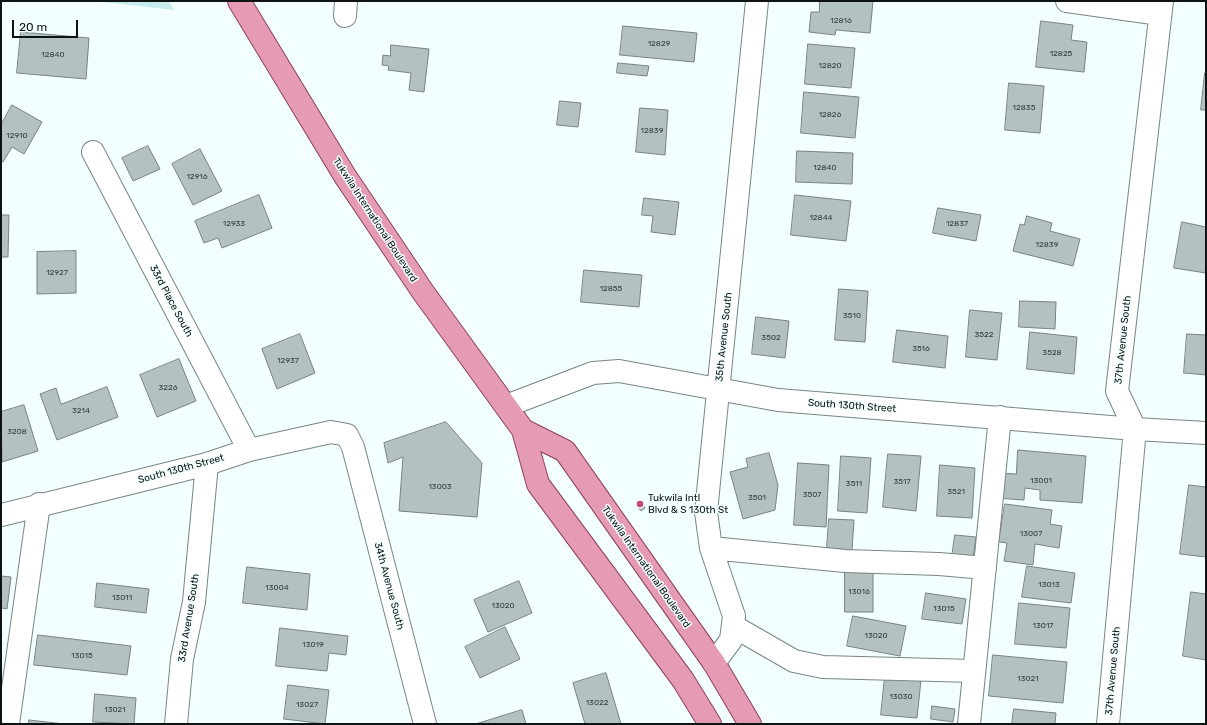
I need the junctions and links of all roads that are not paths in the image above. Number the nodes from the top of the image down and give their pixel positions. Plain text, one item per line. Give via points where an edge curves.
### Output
1 (239, 1) edge
2 (757, 1) edge
3 (1066, 1) edge
4 (1161, 7) edge
5 (93, 152) dead end
6 (719, 389) junction
7 (506, 406) junction
8 (1000, 417) junction
9 (1135, 429) junction
10 (523, 430) junction
11 (1206, 432) edge
12 (353, 447) joint
13 (250, 450) junction
14 (207, 464) junction
15 (39, 504) junction
16 (1, 514) edge
17 (711, 548) junction
18 (985, 568) junction
19 (733, 626) junction
20 (714, 663) junction
21 (974, 671) junction
22 (8, 724) edge
23 (176, 724) edge
24 (425, 724) edge
25 (710, 724) edge
26 (750, 724) edge
27 (969, 724) edge
28 (1108, 724) edge

1 - 7 main road, Tukwila International Boulevard via 345,176 423,292
2 - 6 street, 35th Avenue South
3 - 4 street
4 - 9 street, 37th Avenue South via 1117,391
5 - 13 street, 33rd Place South
6 - 7 street, South 130th Street via 619,371 593,373
6 - 8 street, South 130th Street via 778,400
6 - 17 street, 35th Avenue South via 706,512
7 - 10 main road, Tukwila International Boulevard
8 - 9 street, South 130th Street
8 - 18 street
9 - 11 street, South 130th Street
9 - 28 street, 37th Avenue South
10 - 20 main road, Tukwila International Boulevard via 564,451
10 - 25 main road, Tukwila International Boulevard via 538,484 683,680
12 - 13 street, South 130th Street via 347,435 331,432
12 - 24 street, 34th Avenue South
13 - 14 street, South 130th Street
14 - 15 street, South 130th Street
14 - 23 street, 33rd Avenue South via 194,602 182,659
15 - 16 street, South 130th Street
15 - 22 street
17 - 18 street via 845,561
17 - 19 street, 35th Avenue South via 734,616
18 - 21 street
19 - 20 street, 35th Avenue South via 732,640
19 - 21 street via 794,661 823,667
20 - 26 main road, Tukwila International Boulevard
21 - 27 street

